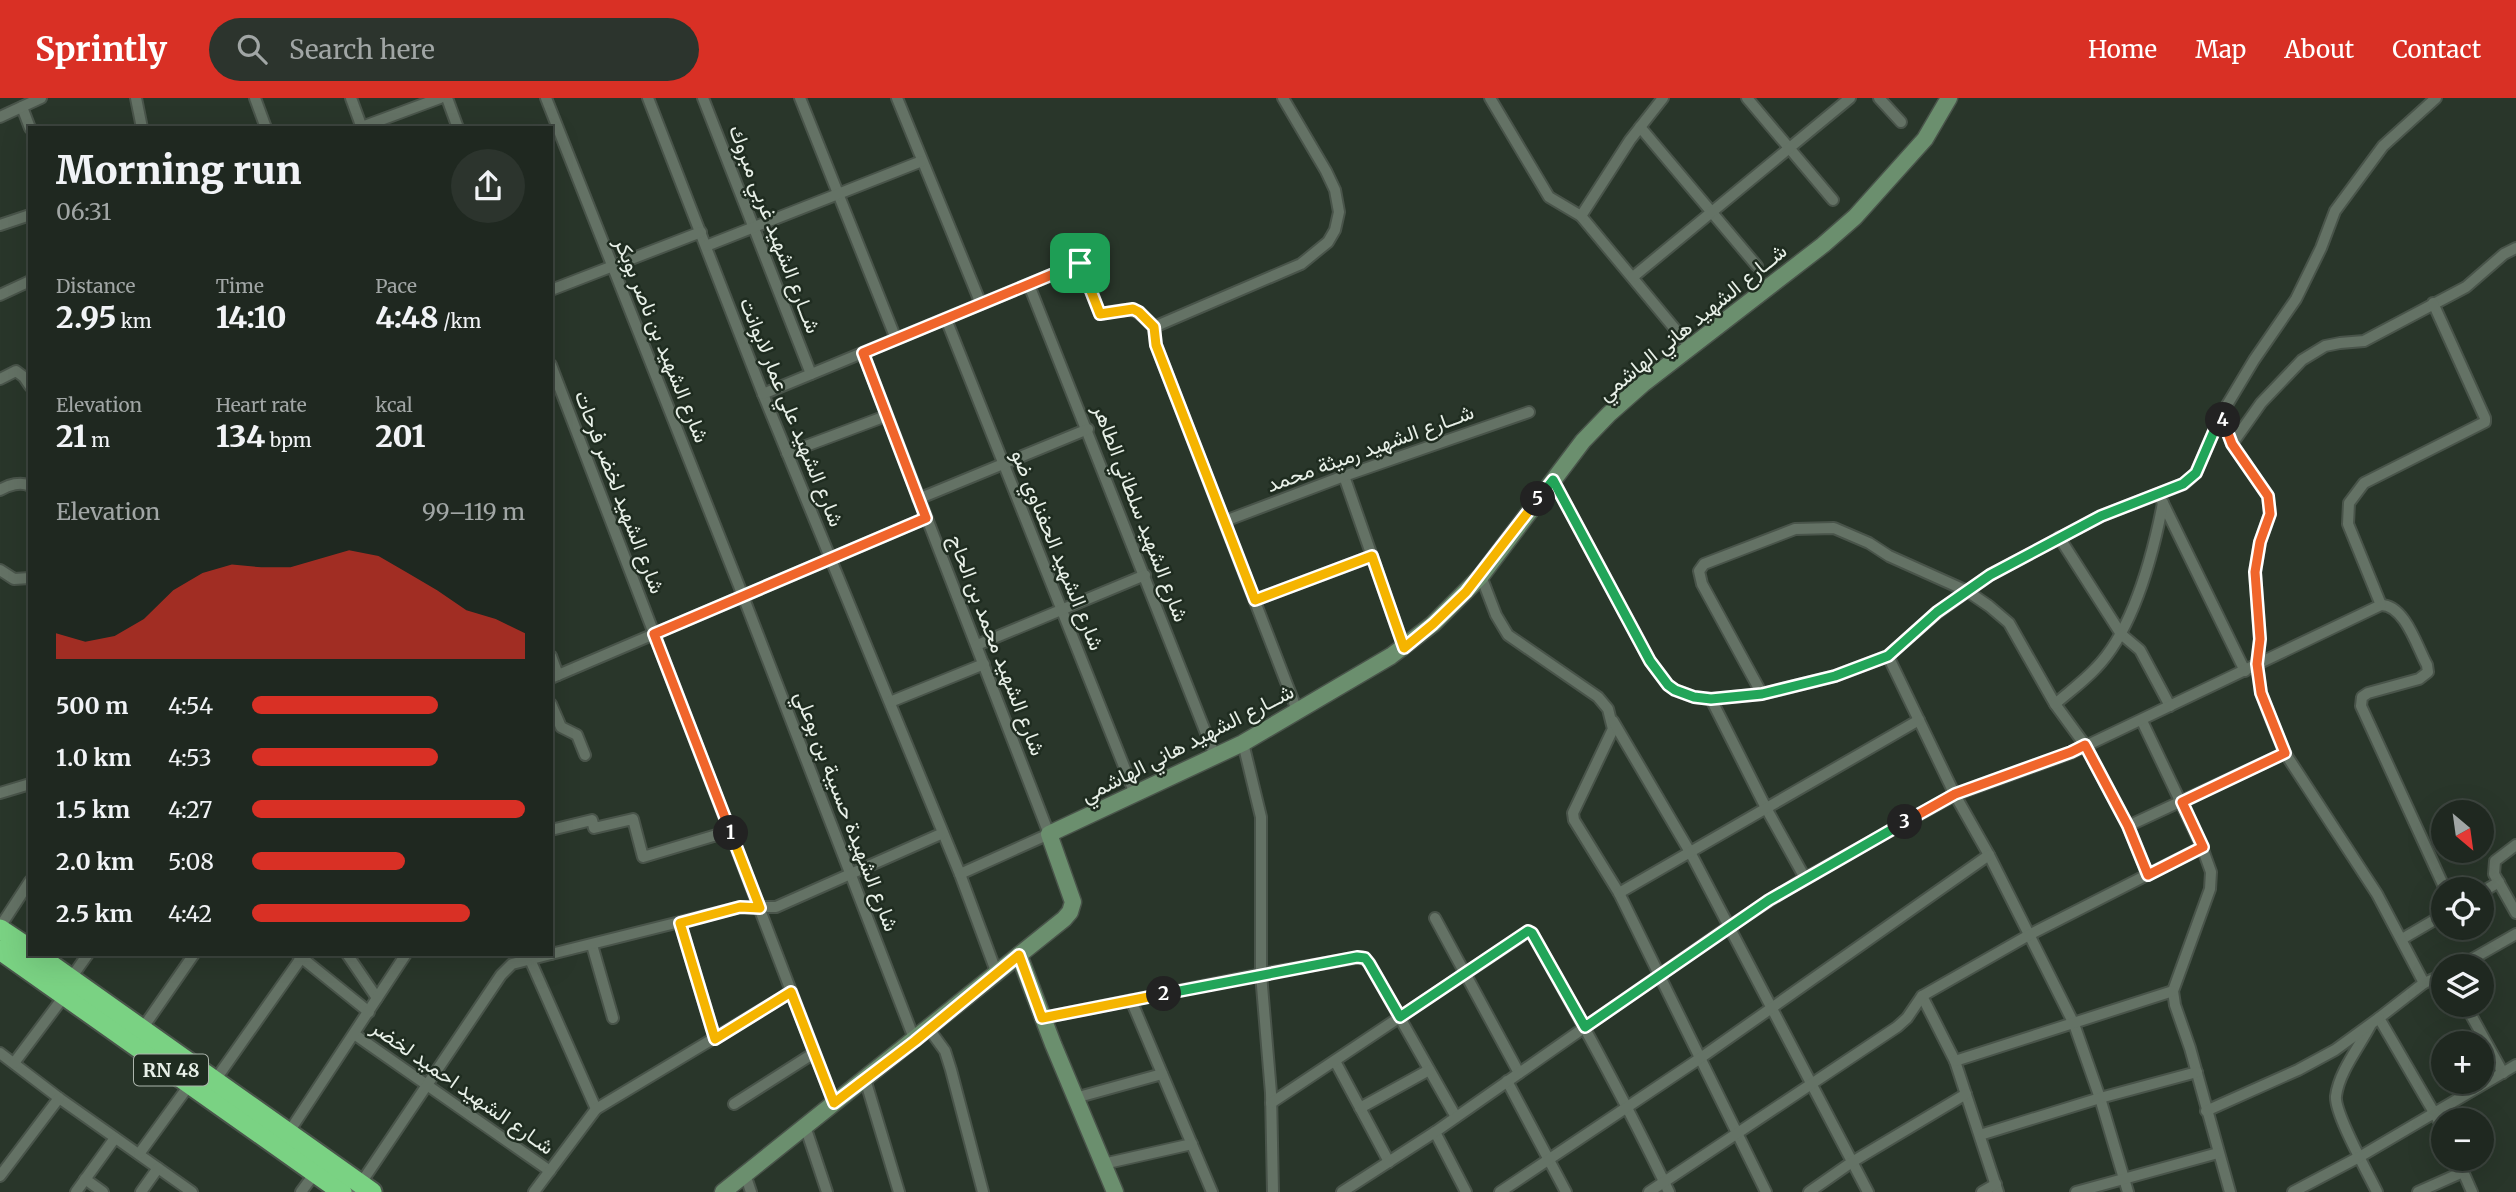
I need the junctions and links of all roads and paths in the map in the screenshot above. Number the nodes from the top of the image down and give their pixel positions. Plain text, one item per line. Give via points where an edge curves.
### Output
1 (41, 98) edge
2 (136, 98) edge
3 (255, 98) edge
4 (351, 98) edge
5 (440, 98) edge
6 (447, 98) edge
7 (546, 98) edge
8 (703, 98) edge
9 (800, 98) edge
10 (897, 98) edge
11 (1283, 98) edge
12 (1490, 98) edge
13 (1663, 98) edge
14 (1746, 98) edge
15 (1850, 98) edge
16 (1879, 98) edge
17 (1949, 98) edge
18 (2436, 98) edge
19 (653, 99) edge
20 (22, 107) junction
21 (0, 117) edge
22 (1900, 122) dead end
23 (29, 126) edge
24 (142, 126) edge
25 (265, 126) edge
26 (361, 126) edge
27 (364, 126) edge
28 (457, 126) edge
29 (1640, 127) junction
30 (1789, 149) junction
31 (922, 161) junction
32 (838, 194) junction
33 (1833, 200) dead end
34 (1713, 212) junction
35 (1581, 216) junction
36 (28, 218) edge
37 (0, 225) edge
38 (754, 227) junction
39 (701, 232) junction
40 (706, 246) junction
41 (2516, 248) edge
42 (1757, 266) dead end
43 (611, 267) junction
44 (1633, 277) junction
45 (28, 282) edge
46 (1029, 285) junction
47 (553, 289) edge
48 (0, 295) edge
49 (2432, 303) junction
50 (981, 304) junction
51 (946, 319) junction
52 (1154, 327) junction
53 (896, 339) junction
54 (1690, 347) junction
55 (863, 353) junction
56 (553, 370) edge
57 (811, 374) junction
58 (0, 379) edge
59 (28, 383) edge
60 (763, 394) junction
61 (1529, 412) dead end
62 (2221, 415) junction
63 (886, 416) junction
64 (1088, 429) junction
65 (2232, 444) junction
66 (787, 453) junction
67 (1004, 464) junction
68 (1344, 476) junction
69 (1553, 480) junction
70 (28, 484) edge
71 (0, 490) edge
72 (2160, 498) junction
73 (918, 499) junction
74 (926, 518) junction
75 (1225, 521) junction
76 (2059, 537) junction
77 (1372, 556) junction
78 (830, 558) junction
79 (0, 570) edge
80 (1145, 575) junction
81 (1481, 576) junction
82 (25, 579) edge
83 (1967, 591) junction
84 (743, 596) junction
85 (1255, 600) junction
86 (2381, 606) junction
87 (1061, 610) junction
88 (654, 634) junction
89 (2122, 634) junction
90 (977, 645) junction
91 (1404, 648) junction
92 (1888, 656) junction
93 (984, 664) junction
94 (2257, 664) junction
95 (2245, 671) junction
96 (555, 676) edge
97 (1762, 694) junction
98 (1711, 699) junction
99 (890, 702) junction
100 (2055, 704) junction
101 (2170, 706) junction
102 (553, 709) edge
103 (1298, 713) junction
104 (1612, 719) junction
105 (1919, 720) junction
106 (2142, 721) junction
107 (1243, 743) junction
108 (2085, 745) junction
109 (2285, 753) junction
110 (585, 755) dead end
111 (1216, 756) junction
112 (28, 785) edge
113 (0, 793) edge
114 (1135, 794) junction
115 (1955, 794) junction
116 (2182, 802) junction
117 (1766, 808) junction
118 (2128, 826) junction
119 (553, 830) edge
120 (730, 831) junction
121 (943, 833) junction
122 (1049, 834) junction
123 (2516, 845) edge
124 (2203, 847) junction
125 (1690, 852) junction
126 (1989, 855) junction
127 (850, 873) junction
128 (960, 874) junction
129 (2148, 875) junction
130 (2439, 877) edge
131 (1805, 878) junction
132 (2499, 882) junction
133 (28, 884) edge
134 (2494, 885) edge
135 (1619, 893) junction
136 (760, 908) junction
137 (2516, 913) edge
138 (1435, 918) dead end
139 (2431, 922) edge
140 (680, 923) junction
141 (1729, 926) junction
142 (0, 928) edge
143 (2516, 934) edge
144 (2028, 935) junction
145 (2402, 939) junction
146 (592, 945) junction
147 (28, 948) edge
148 (0, 950) edge
149 (553, 954) edge
150 (2481, 954) edge
151 (1019, 955) junction
152 (38, 956) edge
153 (87, 956) edge
154 (193, 956) edge
155 (300, 956) edge
156 (302, 956) edge
157 (348, 956) edge
158 (406, 956) edge
159 (528, 956) edge
160 (1465, 972) junction
161 (997, 974) junction
162 (1261, 974) junction
163 (1659, 975) junction
164 (2431, 980) edge
165 (2424, 983) junction
166 (68, 986) junction
167 (2174, 991) junction
168 (791, 992) junction
169 (1922, 996) junction
170 (377, 998) junction
171 (1131, 1000) junction
172 (1773, 1008) junction
173 (369, 1012) junction
174 (1400, 1017) junction
175 (2472, 1017) edge
176 (613, 1018) dead end
177 (1042, 1018) junction
178 (2375, 1021) junction
179 (2074, 1024) junction
180 (1585, 1027) junction
181 (929, 1029) junction
182 (354, 1034) junction
183 (138, 1036) junction
184 (715, 1039) junction
185 (915, 1041) junction
186 (814, 1053) junction
187 (1, 1055) edge
188 (1699, 1059) junction
189 (1335, 1061) junction
190 (1955, 1061) junction
191 (14, 1063) junction
192 (2516, 1065) edge
193 (1429, 1070) junction
194 (2197, 1072) junction
195 (1519, 1073) junction
196 (2503, 1073) junction
197 (1162, 1074) junction
198 (216, 1079) junction
199 (865, 1079) junction
200 (1507, 1081) junction
201 (1812, 1083) junction
202 (190, 1084) junction
203 (428, 1084) junction
204 (1966, 1094) junction
205 (59, 1098) junction
206 (1075, 1098) junction
207 (2100, 1098) junction
208 (834, 1103) junction
209 (1271, 1103) junction
210 (734, 1104) dead end
211 (1628, 1106) junction
212 (1360, 1108) junction
213 (2432, 1108) edge
214 (2442, 1108) edge
215 (596, 1110) junction
216 (2206, 1111) junction
217 (2431, 1114) edge
218 (1455, 1117) junction
219 (805, 1126) junction
220 (289, 1132) junction
221 (1435, 1132) junction
222 (1735, 1133) junction
223 (1980, 1135) junction
224 (115, 1138) junction
225 (1192, 1144) junction
226 (2218, 1153) junction
227 (139, 1154) junction
228 (2361, 1156) junction
229 (1548, 1159) junction
230 (1389, 1162) junction
231 (1852, 1162) junction
232 (1104, 1164) junction
233 (158, 1168) junction
234 (550, 1171) junction
235 (2463, 1172) joint
236 (315, 1173) junction
237 (746, 1174) junction
238 (0, 1176) edge
239 (2123, 1178) junction
240 (85, 1179) junction
241 (1667, 1187) edge
242 (1997, 1188) edge
243 (362, 1189) edge
244 (1349, 1190) edge
245 (76, 1192) edge
246 (103, 1192) edge
247 (141, 1192) edge
248 (192, 1192) edge
249 (301, 1192) edge
250 (342, 1192) edge
251 (534, 1192) edge
252 (723, 1192) edge
253 (751, 1192) edge
254 (827, 1192) edge
255 (899, 1192) edge
256 (983, 1192) edge
257 (1115, 1192) edge
258 (1212, 1192) edge
259 (1273, 1192) edge
260 (1466, 1192) edge
261 (1500, 1192) edge
262 (1566, 1192) edge
263 (1649, 1192) edge
264 (1766, 1192) edge
265 (1809, 1192) edge
266 (1868, 1192) edge
267 (1982, 1192) edge
268 (2076, 1192) edge
269 (2128, 1192) edge
270 (2230, 1192) edge
271 (2293, 1192) edge
272 (2377, 1192) edge
273 (2417, 1192) edge
274 (2472, 1192) edge

1 - 20 street
2 - 24 street
3 - 25 street
4 - 26 street
5 - 27 street
6 - 28 street
7 - 43 street, شارع الشهيد بن ناصر بوبكر
8 - 38 street, شــارع الشهيد غربي مبروك
9 - 32 street
10 - 31 street
11 - 52 street via 1335,190 1339,212 1335,230 1317,253 1301,264
12 - 35 street via 1549,197
13 - 29 street
14 - 30 street
15 - 30 street
16 - 22 street
17 - 54 street, شــارع الشهيد هاني الهاشمي via 1925,139 1855,217
18 - 62 street via 2383,146 2334,211 2296,299
19 - 39 street, شارع الشهيد علي عمار لابوانت
20 - 21 street
20 - 23 street
29 - 34 street
29 - 35 street
30 - 33 street
30 - 34 street
31 - 32 street
31 - 50 street
32 - 38 street
32 - 53 street
34 - 42 street
34 - 44 street
35 - 44 street
36 - 37 street
38 - 40 street
38 - 57 street, شــارع الشهيد غربي مبروك
39 - 40 street, شارع الشهيد علي عمار لابوانت
39 - 43 street
40 - 60 street, شارع الشهيد علي عمار لابوانت
41 - 49 street via 2466,287
43 - 47 street
43 - 84 street, شارع الشهيد بن ناصر بوبكر
44 - 54 street
45 - 48 street
46 - 50 street
46 - 52 street via 1080,263 1100,314 1133,309
46 - 64 street, شارع الشهيد سلطاني الطاهر
49 - 65 street via 2364,341 2325,346 2302,360 2261,403
49 - 86 street via 2485,422 2364,483 2348,503 2348,524
50 - 51 street
51 - 53 street
51 - 67 street, شارع الشهيد الحفناوي ضو
52 - 75 street via 1156,345
53 - 55 street
54 - 69 street, شــارع الشهيد هاني الهاشمي via 1609,414
55 - 57 street
55 - 63 street, شارع الشهيد محمد بن الحاج
56 - 88 street, شارع الشهيد لخضر فرحات
57 - 60 street
58 - 59 street via 16,372
60 - 66 street, شارع الشهيد علي عمار لابوانت
61 - 68 street, شــارع الشهيد رميثة محمد
62 - 65 street
62 - 72 street via 2196,473
63 - 66 street
63 - 73 street, شارع الشهيد محمد بن الحاج
64 - 67 street
64 - 80 street, شارع الشهيد سلطاني الطاهر
65 - 94 street via 2268,496 2270,514 2255,572 2260,639
66 - 78 street, شارع الشهيد علي عمار لابوانت
67 - 73 street
67 - 87 street, شارع الشهيد الحفناوي ضو
68 - 75 street, شــارع الشهيد رميثة محمد
68 - 77 street
69 - 81 street, شــارع الشهيد هاني الهاشمي
69 - 98 street via 1660,675 1675,690
70 - 71 street
72 - 76 street via 2101,516
72 - 89 street via 2155,542
72 - 95 street
73 - 74 street, شارع الشهيد محمد بن الحاج
74 - 78 street
74 - 90 street, شارع الشهيد محمد بن الحاج
75 - 85 street
76 - 83 street
76 - 89 street
77 - 85 street
77 - 91 street
78 - 84 street
78 - 99 street, شارع الشهيد علي عمار لابوانت
79 - 82 street
80 - 87 street
80 - 111 street, شارع الشهيد سلطاني الطاهر
81 - 91 street, شــارع الشهيد هاني الهاشمي
81 - 104 street via 1508,635 1598,697
83 - 92 street
83 - 97 street via 1834,528 1795,529 1704,564 1699,571 1702,584
83 - 100 street via 2009,623
84 - 88 street
84 - 127 street, شارع الشهيدة حسيبة بن بوعلي
85 - 103 street
86 - 94 street
86 - 130 street via 2394,608 2402,616 2428,672 2418,680 2368,693 2361,706
87 - 90 street
87 - 114 street, شارع الشهيد الحفناوي ضو
88 - 96 street
88 - 120 street, شارع الشهيد لخضر فرحات
89 - 100 street via 2097,667
89 - 101 street via 2140,650
90 - 93 street, شارع الشهيد محمد بن الحاج
91 - 103 street, شــارع الشهيد هاني الهاشمي
92 - 97 street via 1835,676
92 - 105 street
93 - 99 street
93 - 122 street, شارع الشهيد محمد بن الحاج
94 - 95 street
94 - 109 street via 2261,693
95 - 101 street
97 - 98 street
98 - 117 street
99 - 121 street, شارع الشهيد علي عمار لابوانت
100 - 108 street
101 - 106 street
102 - 110 street via 561,727 578,735
103 - 107 street, شــارع الشهيد هاني الهاشمي
104 - 125 street
104 - 135 street via 1613,729 1573,813
105 - 115 street
105 - 117 street
106 - 108 street
106 - 116 street
107 - 111 street, شــارع الشهيد هاني الهاشمي
107 - 162 street via 1261,817
108 - 115 street
108 - 118 street
109 - 116 street
109 - 145 street
111 - 114 street, شــارع الشهيد هاني الهاشمي
112 - 113 street
114 - 122 street, شــارع الشهيد هاني الهاشمي
115 - 126 street
115 - 131 street
116 - 118 street
116 - 124 street
117 - 125 street
117 - 131 street
118 - 129 street
119 - 120 street via 592,820 594,828 633,819 643,857
120 - 136 street, شارع الشهيد لخضر فرحات
121 - 127 street
121 - 128 street, شارع الشهيد علي عمار لابوانت
122 - 128 street, شــارع الشهيد هاني الهاشمي
122 - 151 street via 1073,902 1064,919
123 - 132 street via 2495,861
124 - 129 street
124 - 167 street via 2211,872 2210,889
125 - 135 street
125 - 141 street
126 - 144 street
126 - 172 street
127 - 136 street via 776,907
127 - 185 street, شارع الشهيدة حسيبة بن بوعلي
128 - 161 street, شارع الشهيد علي عمار لابوانت
129 - 144 street
131 - 141 street
132 - 134 street
132 - 137 street
133 - 142 street
135 - 163 street
136 - 140 street via 740,907
136 - 168 street, شارع الشهيد لخضر فرحات
138 - 160 street
139 - 145 street
140 - 146 street
140 - 184 street
141 - 163 street
141 - 172 street
142 - 147 highway
143 - 150 street
144 - 169 street
144 - 179 street
145 - 165 street
146 - 149 street
146 - 176 street
148 - 166 highway, RN 48
151 - 161 street
151 - 177 street
152 - 166 highway, RN 48
153 - 166 street
154 - 183 street
155 - 198 street
156 - 173 street
157 - 170 street
158 - 170 street
159 - 203 street via 501,975
159 - 215 street
160 - 174 street
160 - 180 street via 1531,932
160 - 195 street
161 - 181 street
162 - 171 street
162 - 174 street via 1362,957
162 - 209 street
163 - 180 street
163 - 188 street
164 - 165 street
165 - 178 street
166 - 183 highway, RN 48
166 - 191 street
167 - 179 street
167 - 194 street
168 - 184 street
168 - 186 street, شارع الشهيد لخضر فرحات
169 - 190 street
169 - 201 street via 1897,1027
170 - 173 street
171 - 177 street
171 - 197 street
172 - 188 street
172 - 201 street
173 - 182 street
174 - 189 street
174 - 193 street
175 - 196 street
177 - 206 street
178 - 213 street
178 - 216 street via 2298,1070
178 - 228 street via 2341,1079 2336,1097
179 - 190 street
179 - 207 street
180 - 195 street
180 - 211 street
181 - 185 street
181 - 256 street via 945,1051
182 - 203 street, شـارع الشهيد احميد لخضر
182 - 220 street
183 - 198 highway, RN 48
183 - 202 highway, RN 48
184 - 215 street
185 - 199 street
186 - 208 street, شارع الشهيد لخضر فرحات
186 - 210 street
187 - 191 street
188 - 211 street
188 - 222 street
189 - 209 street
189 - 212 street
190 - 204 street
191 - 205 street
192 - 196 street
193 - 212 street
193 - 218 street
194 - 207 street
194 - 216 street
195 - 200 street
196 - 214 street
197 - 206 street
197 - 225 street
198 - 220 highway, RN 48
199 - 208 street
199 - 255 street
200 - 218 street
200 - 229 street
201 - 222 street
201 - 231 street
202 - 227 street
202 - 236 highway, RN 48
203 - 234 street, شـارع الشهيد احميد لخضر
203 - 243 street
204 - 223 street
204 - 231 street
205 - 224 street
205 - 238 street
206 - 232 street
207 - 223 street
207 - 239 street
208 - 219 street
209 - 259 street
211 - 229 street
211 - 241 street
212 - 230 street
215 - 234 street
216 - 226 street
217 - 228 street
218 - 221 street
219 - 237 street
219 - 254 street
220 - 243 highway, RN 48
221 - 230 street
221 - 260 street
222 - 241 street
222 - 264 street
223 - 242 street
224 - 227 street
224 - 240 street
225 - 232 street
225 - 258 street
226 - 239 street
226 - 270 street
227 - 233 street
228 - 271 street
228 - 272 street
229 - 261 street
229 - 262 street
230 - 244 street
231 - 265 street
231 - 266 street
232 - 257 street
233 - 247 street
233 - 248 street
234 - 251 street
235 - 273 street
235 - 274 street
236 - 249 street
236 - 250 highway, RN 48
237 - 252 street
237 - 253 street
239 - 268 street
239 - 269 street
240 - 245 street
240 - 246 street
241 - 263 street
242 - 267 street

